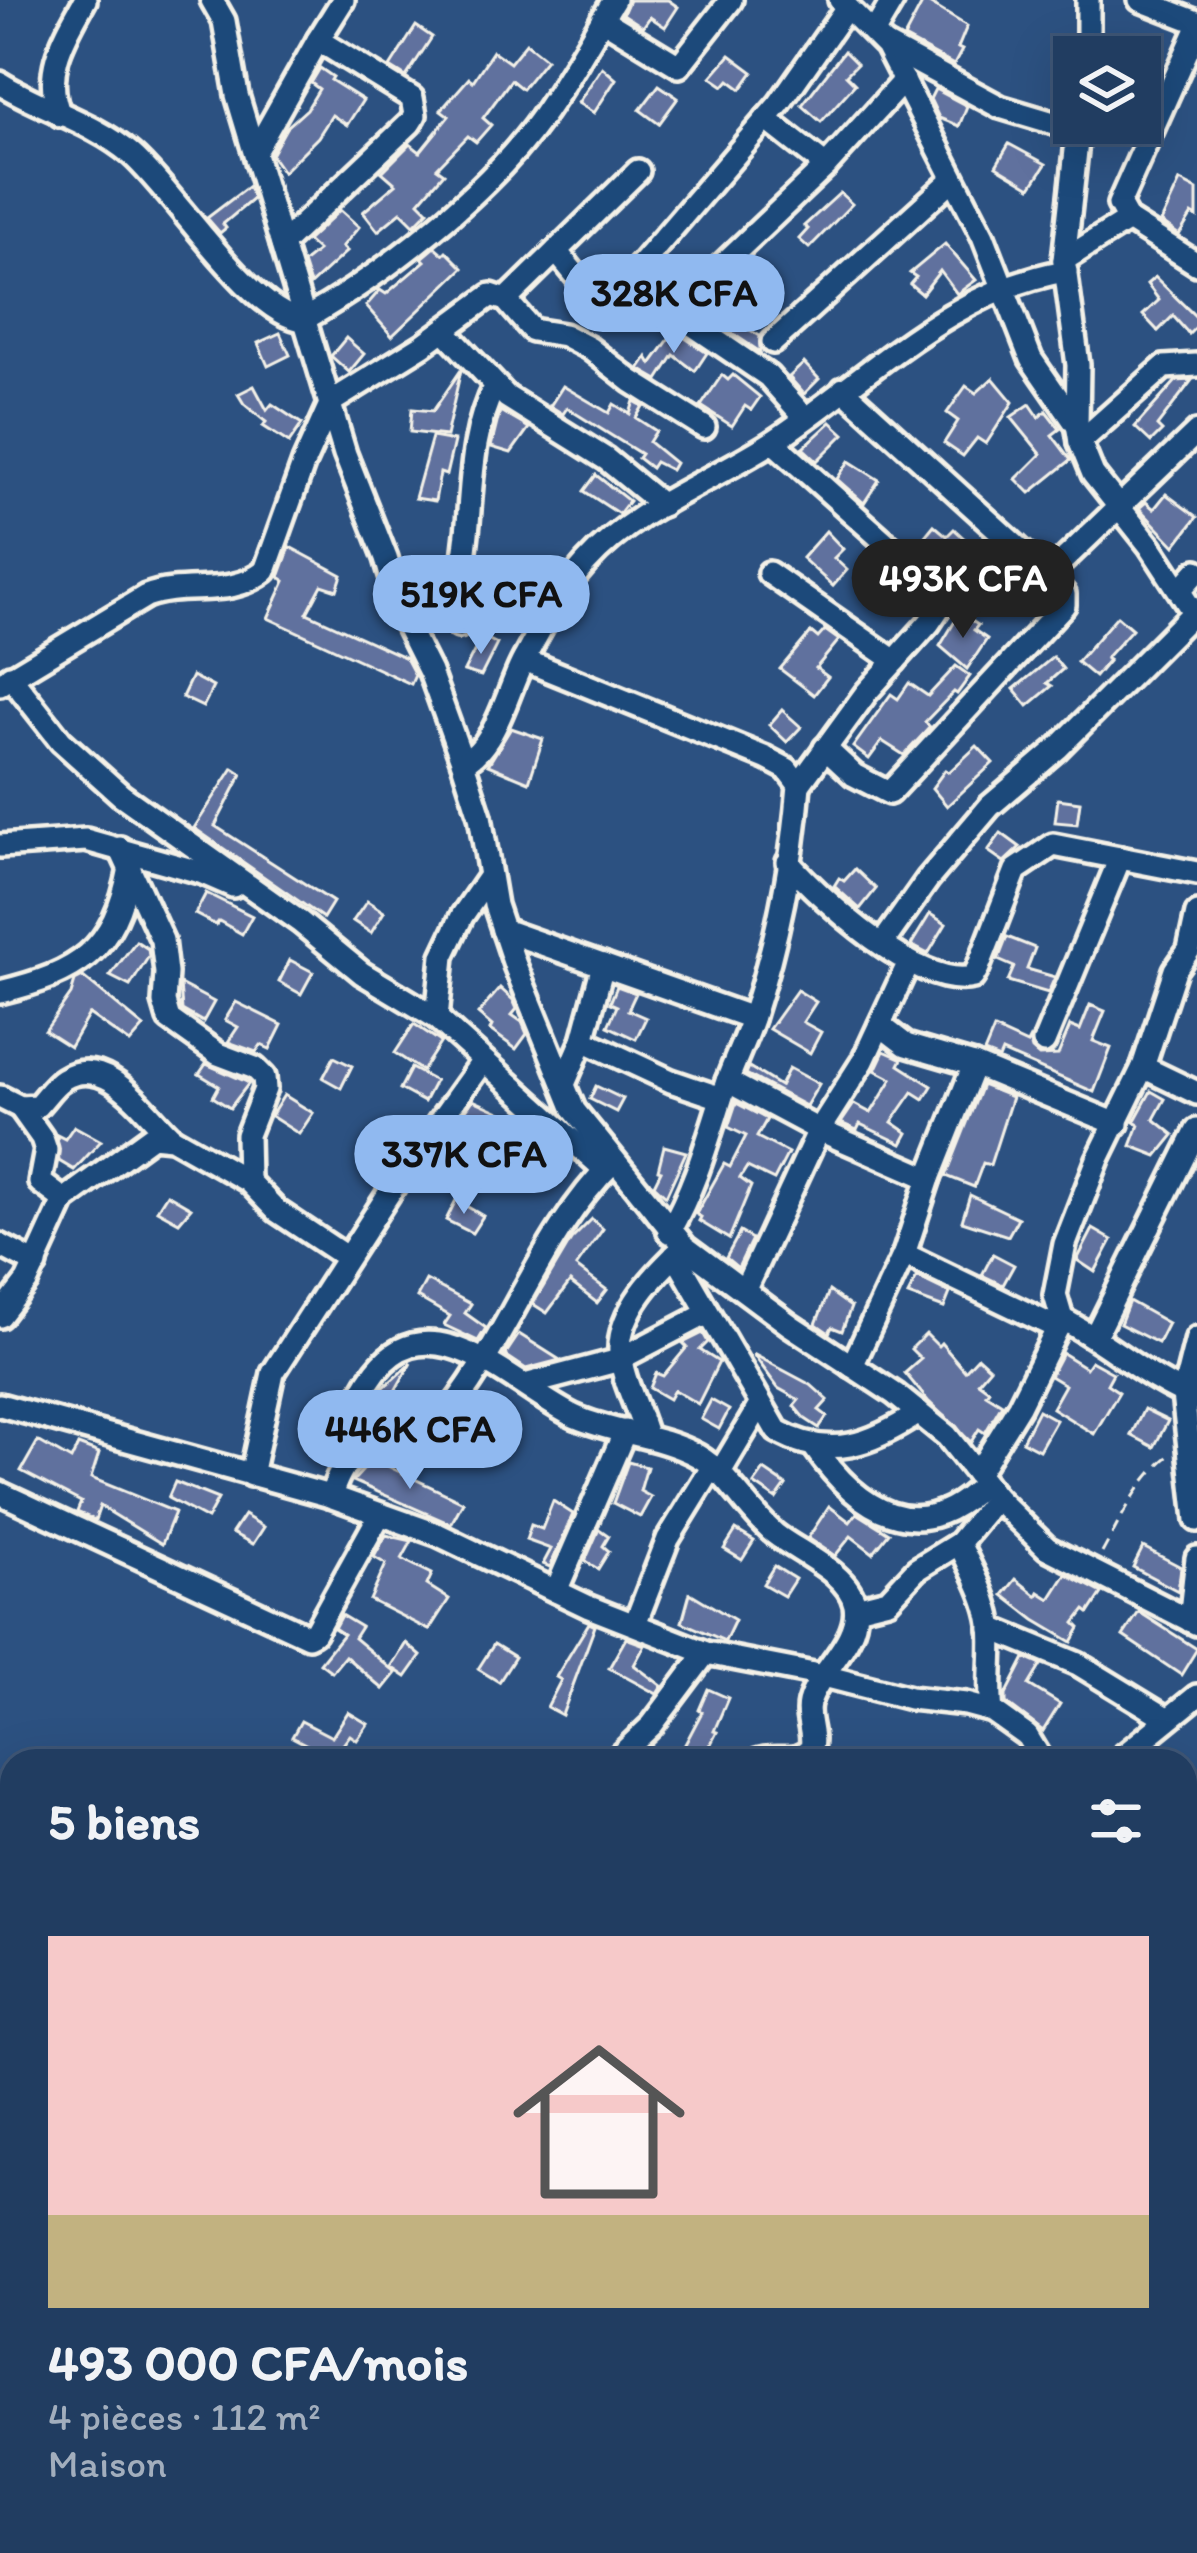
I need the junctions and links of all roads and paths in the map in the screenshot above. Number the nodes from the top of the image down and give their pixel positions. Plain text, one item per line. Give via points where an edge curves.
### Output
1 (86, 0) edge
2 (212, 0) edge
3 (344, 0) edge
4 (731, 0) edge
5 (893, 0) edge
6 (1088, 0) edge
7 (1140, 0) edge
8 (843, 3) edge
9 (608, 10) edge
10 (1197, 25) edge
11 (1088, 36) edge
12 (880, 39) junction
13 (318, 40) junction
14 (904, 80) junction
15 (0, 83) edge
16 (60, 116) junction
17 (766, 119) junction
18 (1053, 120) edge
19 (1076, 144) edge
20 (256, 151) junction
21 (826, 166) junction
22 (638, 171) dead end
23 (952, 180) junction
24 (1128, 220) junction
25 (282, 244) junction
26 (556, 251) junction
27 (1196, 261) edge
28 (1065, 266) junction
29 (1001, 287) junction
30 (506, 300) junction
31 (303, 320) junction
32 (444, 330) junction
33 (773, 342) dead end
34 (1197, 364) edge
35 (495, 385) junction
36 (843, 388) junction
37 (332, 402) junction
38 (806, 418) junction
39 (704, 427) dead end
40 (1197, 432) edge
41 (1078, 433) junction
42 (773, 442) junction
43 (662, 506) junction
44 (1118, 508) junction
45 (1197, 571) edge
46 (769, 573) dead end
47 (1048, 575) junction
48 (952, 587) junction
49 (1180, 590) junction
50 (1195, 615) edge
51 (458, 626) dead end
52 (524, 661) junction
53 (895, 661) junction
54 (5, 680) edge
55 (825, 748) junction
56 (463, 763) junction
57 (799, 785) junction
58 (0, 846) edge
59 (125, 858) junction
60 (1120, 858) junction
61 (788, 862) junction
62 (1197, 873) edge
63 (489, 877) junction
64 (272, 902) junction
65 (1197, 913) edge
66 (503, 929) junction
67 (882, 944) junction
68 (909, 962) junction
69 (603, 965) junction
70 (0, 992) edge
71 (437, 1018) junction
72 (752, 1018) junction
73 (880, 1025) junction
74 (584, 1040) junction
75 (1044, 1042) dead end
76 (482, 1062) junction
77 (974, 1065) junction
78 (1144, 1067) junction
79 (563, 1084) junction
80 (724, 1089) junction
81 (1197, 1093) edge
82 (10, 1102) edge
83 (1117, 1124) junction
84 (819, 1130) junction
85 (1197, 1130) edge
86 (172, 1138) junction
87 (609, 1166) junction
88 (929, 1178) junction
89 (248, 1181) junction
90 (64, 1200) junction
91 (0, 1245) edge
92 (676, 1245) junction
93 (904, 1254) junction
94 (346, 1257) junction
95 (36, 1264) junction
96 (746, 1289) junction
97 (708, 1313) junction
98 (0, 1316) edge
99 (1059, 1323) junction
100 (1095, 1336) junction
101 (1197, 1338) edge
102 (485, 1358) junction
103 (621, 1359) junction
104 (852, 1366) junction
105 (525, 1385) junction
106 (1190, 1396) edge
107 (0, 1405) edge
108 (760, 1405) junction
109 (919, 1413) junction
110 (636, 1433) junction
111 (1186, 1442) junction
112 (813, 1445) junction
113 (344, 1466) junction
114 (716, 1470) junction
115 (251, 1475) junction
116 (986, 1485) junction
117 (0, 1493) edge
118 (330, 1496) junction
119 (379, 1516) junction
120 (1197, 1520) edge
121 (959, 1543) junction
122 (1197, 1558) edge
123 (1090, 1573) junction
124 (556, 1591) junction
125 (856, 1608) junction
126 (1193, 1623) edge
127 (634, 1624) junction
128 (992, 1628) junction
129 (706, 1653) junction
130 (824, 1676) junction
131 (1197, 1696) edge
132 (992, 1711) junction
133 (1168, 1719) junction
134 (627, 1749) edge
135 (810, 1749) edge
136 (1035, 1749) edge
137 (1132, 1749) edge

1 - 16 street via 55,62 52,96
2 - 20 street
3 - 13 street
4 - 9 street via 679,66
5 - 12 street
6 - 11 street
7 - 10 street
8 - 12 street
8 - 17 street
9 - 31 street via 538,123 494,172 404,255
10 - 24 street via 1119,204
12 - 14 street
12 - 18 street via 1000,107
13 - 20 street
13 - 25 street via 412,98 415,115
14 - 21 street
14 - 23 street
15 - 16 street
16 - 31 street via 131,154 232,271 276,311
17 - 21 street
17 - 26 street via 608,304 597,302
19 - 28 street
20 - 25 street
21 - 38 street via 677,308 769,376
22 - 26 street
23 - 29 street
23 - 33 street
24 - 27 street
24 - 28 street
25 - 31 street
26 - 30 street
28 - 29 street
28 - 41 street
29 - 36 street
29 - 41 street via 1031,359
30 - 32 street via 491,296
30 - 39 street via 532,329 589,349
31 - 37 street
32 - 35 street
32 - 37 street
34 - 41 street via 1164,367
35 - 43 street
35 - 51 street via 472,463
36 - 38 street
36 - 47 street
37 - 54 street via 265,572 231,588 146,596
37 - 56 street via 404,620
38 - 42 street
40 - 44 street
41 - 44 street via 1093,474
42 - 43 street
42 - 48 street via 896,552
43 - 52 street via 584,565
44 - 47 street
44 - 49 street
45 - 49 street
46 - 53 street
47 - 48 street
47 - 55 street via 1064,605 889,793
48 - 53 street
49 - 50 street
50 - 67 street via 990,806
52 - 56 street via 484,746
52 - 57 street via 766,758
53 - 55 street
54 - 64 street via 139,810
55 - 57 street
56 - 63 street
57 - 61 street
58 - 59 street via 86,840
59 - 64 street via 203,873
59 - 70 street via 113,923 83,959 64,974
59 - 89 street via 162,940 169,1019 264,1077 248,1136
60 - 62 street
60 - 68 street via 1053,844 1016,870 973,977
60 - 75 street
61 - 67 street via 820,898
61 - 72 street
63 - 66 street
63 - 71 street via 447,944
64 - 71 street via 362,973
65 - 78 street
66 - 69 street
66 - 79 street
67 - 68 street
68 - 73 street
69 - 72 street
69 - 74 street
71 - 76 street
72 - 80 street
73 - 77 street via 905,1045
73 - 84 street
74 - 79 street
74 - 80 street via 670,1081
76 - 87 street
76 - 94 street
77 - 83 street
77 - 88 street
78 - 81 street
78 - 83 street
79 - 87 street
80 - 84 street
80 - 92 street
82 - 86 street via 37,1106 59,1080 100,1075 133,1095
82 - 90 street via 42,1138 40,1182
83 - 99 street via 1057,1270
84 - 88 street
84 - 96 street
85 - 100 street
86 - 89 street
86 - 90 street via 143,1140
87 - 92 street
87 - 102 street
88 - 93 street
89 - 94 street
90 - 95 street
91 - 95 street
92 - 96 street
92 - 97 street
92 - 103 street via 628,1317
93 - 99 street
93 - 104 street
94 - 115 street via 273,1372
95 - 98 street
96 - 104 street
97 - 103 street
97 - 108 street
99 - 100 street
99 - 116 street
100 - 106 street
101 - 106 street
102 - 105 street
102 - 113 street via 429,1434
102 - 113 street via 407,1345 387,1357 356,1404
103 - 105 street
103 - 110 street
104 - 109 street
105 - 110 street via 574,1416
106 - 111 street
107 - 115 street
108 - 112 street via 777,1431
108 - 114 street
109 - 112 street via 881,1438
109 - 116 street
110 - 114 street
110 - 124 street
111 - 120 street
111 - 123 path via 1157,1464
112 - 116 street via 852,1491 903,1519 941,1515
113 - 118 street
114 - 125 street via 750,1513 843,1581
114 - 127 street via 668,1539
115 - 118 street
116 - 121 street
116 - 123 street via 1047,1548
117 - 119 street via 308,1636
118 - 119 street
119 - 124 street via 440,1535
121 - 125 street via 880,1605
121 - 128 street
122 - 126 street
123 - 126 street
124 - 127 street
125 - 130 street via 854,1627
127 - 129 street
128 - 132 street
128 - 133 street via 1078,1664
129 - 130 street
129 - 134 street
130 - 132 street
130 - 135 street via 809,1702
131 - 133 street
132 - 136 street
133 - 137 street

